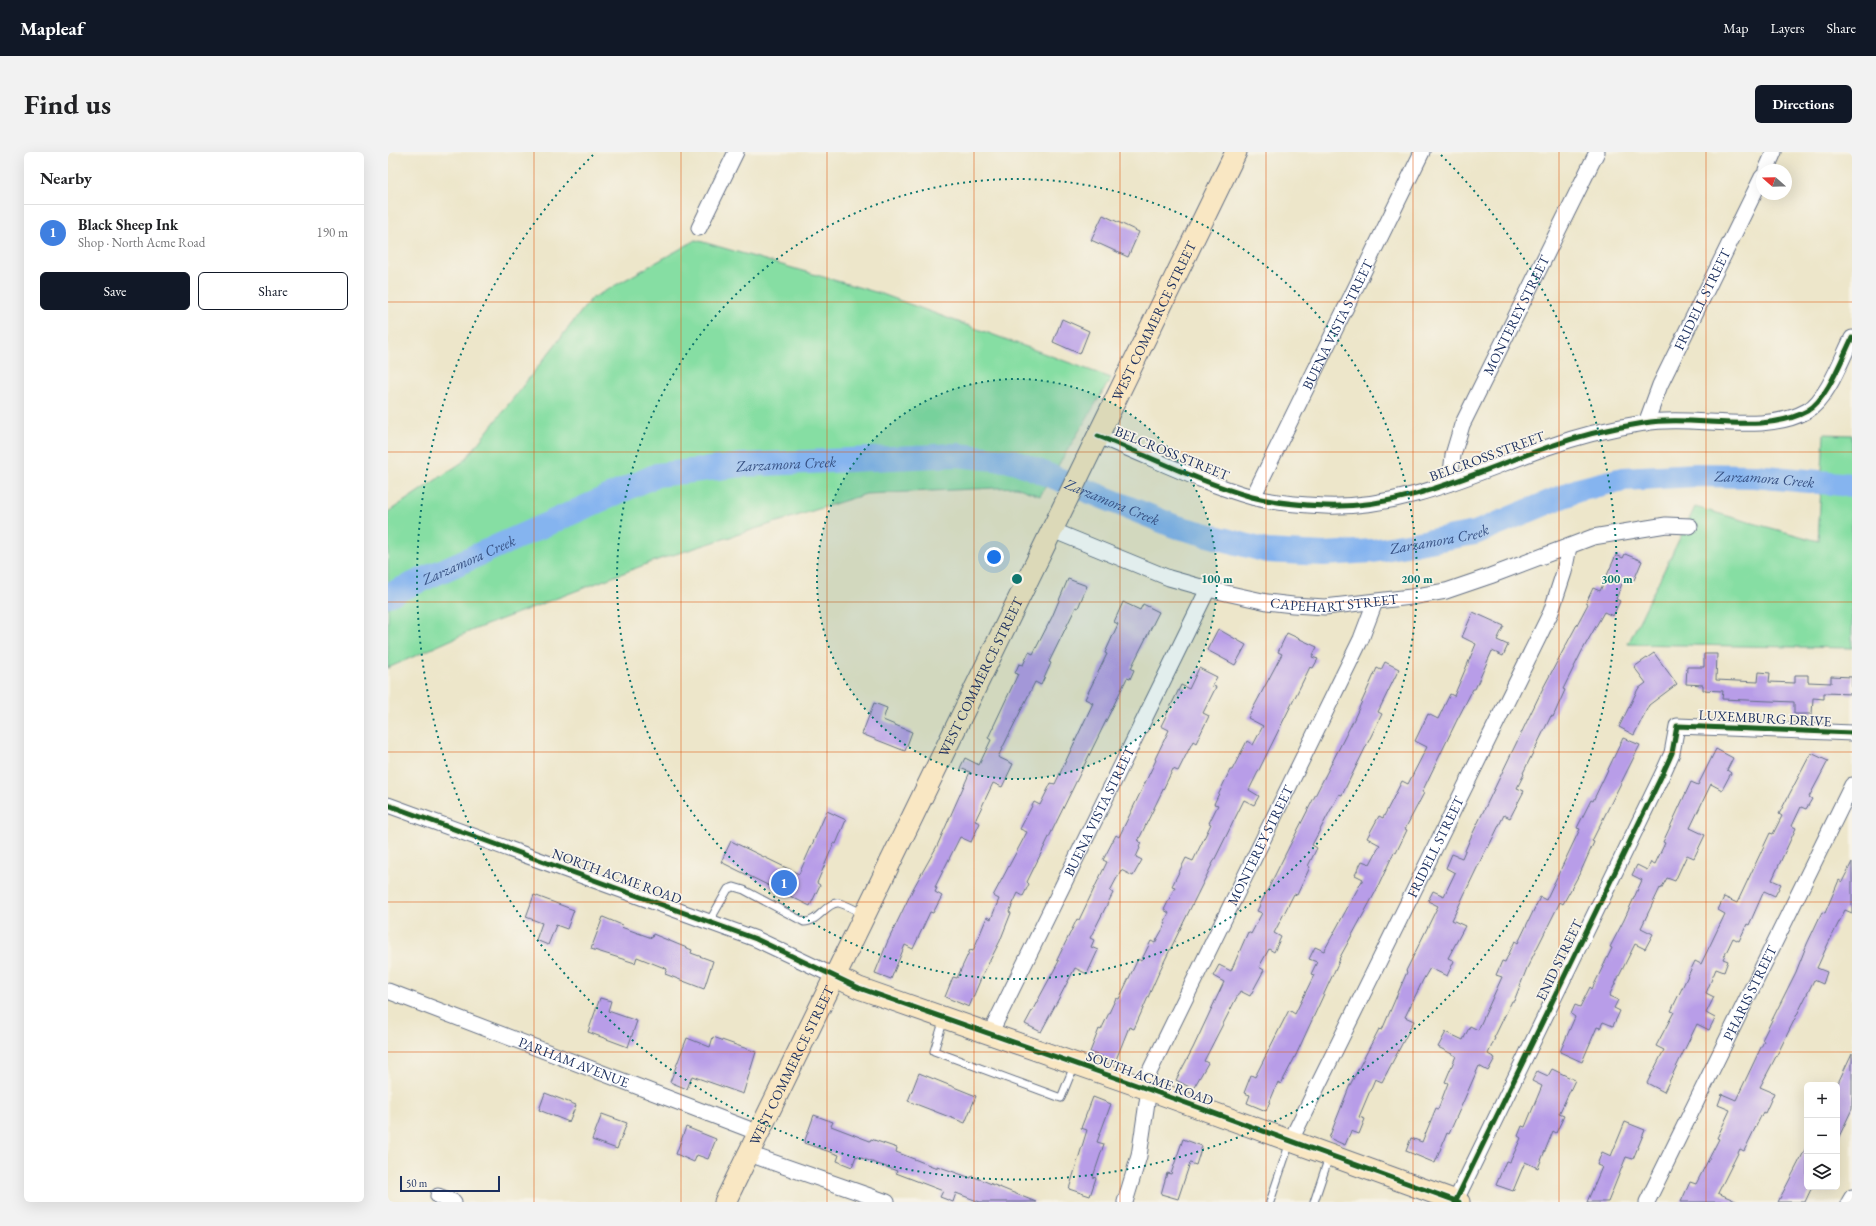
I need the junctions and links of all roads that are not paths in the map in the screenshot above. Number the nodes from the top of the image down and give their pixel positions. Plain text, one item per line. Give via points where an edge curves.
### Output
1 (736, 152) edge
2 (1236, 152) edge
3 (1422, 152) edge
4 (1598, 152) edge
5 (1774, 152) edge
6 (1769, 164) edge
7 (1756, 189) edge
8 (699, 228) dead end
9 (1851, 342) edge
10 (1646, 422) junction
11 (1094, 444) junction
12 (1450, 483) junction
13 (1253, 497) junction
14 (1056, 521) junction
15 (1690, 526) dead end
16 (1569, 547) junction
17 (1208, 589) junction
18 (1375, 602) junction
19 (1676, 726) joint
20 (1852, 733) edge
21 (1852, 785) edge
22 (388, 805) edge
23 (864, 914) junction
24 (709, 922) junction
25 (834, 976) junction
26 (388, 991) edge
27 (944, 1018) junction
28 (990, 1034) junction
29 (1075, 1064) junction
30 (1146, 1088) junction
31 (759, 1133) junction
32 (1290, 1142) junction
33 (749, 1154) junction
34 (1330, 1156) junction
35 (438, 1196) dead end
36 (1852, 1197) edge
37 (454, 1202) edge
38 (725, 1202) edge
39 (887, 1202) edge
40 (1125, 1202) edge
41 (1270, 1202) edge
42 (1314, 1202) edge
43 (1457, 1202) edge
44 (1647, 1202) edge
45 (1850, 1202) edge

1 - 8 street
2 - 11 main road, WEST COMMERCE STREET
3 - 13 street, BUENA VISTA STREET
4 - 12 street, MONTEREY STREET via 1462,425 1453,455
5 - 6 street
7 - 10 street, FRIDELL STREET via 1660,385
9 - 10 street, BELCROSS STREET via 1825,393 1808,411 1788,419 1742,423
10 - 12 street, BELCROSS STREET via 1569,440
11 - 13 street, BELCROSS STREET
11 - 14 main road, WEST COMMERCE STREET
12 - 13 street, BELCROSS STREET via 1400,498 1362,505 1327,506
14 - 17 street, CAPEHART STREET via 1169,578
14 - 23 main road, WEST COMMERCE STREET
15 - 16 street, CAPEHART STREET via 1666,525 1621,531 1593,537
16 - 18 street, CAPEHART STREET via 1446,591
16 - 32 street, FRIDELL STREET via 1551,612
17 - 18 street, CAPEHART STREET via 1293,605 1325,607
17 - 28 street, BUENA VISTA STREET
18 - 30 street, MONTEREY STREET via 1361,638
19 - 20 street, LUXEMBURG DRIVE
19 - 43 street, ENID STREET via 1672,753 1663,773
21 - 44 street, PHARIS STREET
22 - 24 street, NORTH ACME ROAD
23 - 24 lane via 838,903 831,904 817,918 804,922 734,886 728,889
23 - 25 main road, WEST COMMERCE STREET
24 - 25 street, NORTH ACME ROAD via 756,940
25 - 27 main road, SOUTH ACME ROAD via 859,988
25 - 31 main road, WEST COMMERCE STREET
26 - 31 street, PARHAM AVENUE
27 - 28 main road, SOUTH ACME ROAD
27 - 29 lane via 934,1051 1062,1098
28 - 29 main road, SOUTH ACME ROAD
29 - 30 main road, SOUTH ACME ROAD
30 - 32 main road, SOUTH ACME ROAD
30 - 40 street, MONTEREY STREET via 1139,1156
31 - 33 main road, WEST COMMERCE STREET
32 - 34 main road, SOUTH ACME ROAD
32 - 41 lane
33 - 38 main road, WEST COMMERCE STREET
33 - 39 street
34 - 42 lane
34 - 43 main road, SOUTH ACME ROAD
35 - 37 street
36 - 45 street

